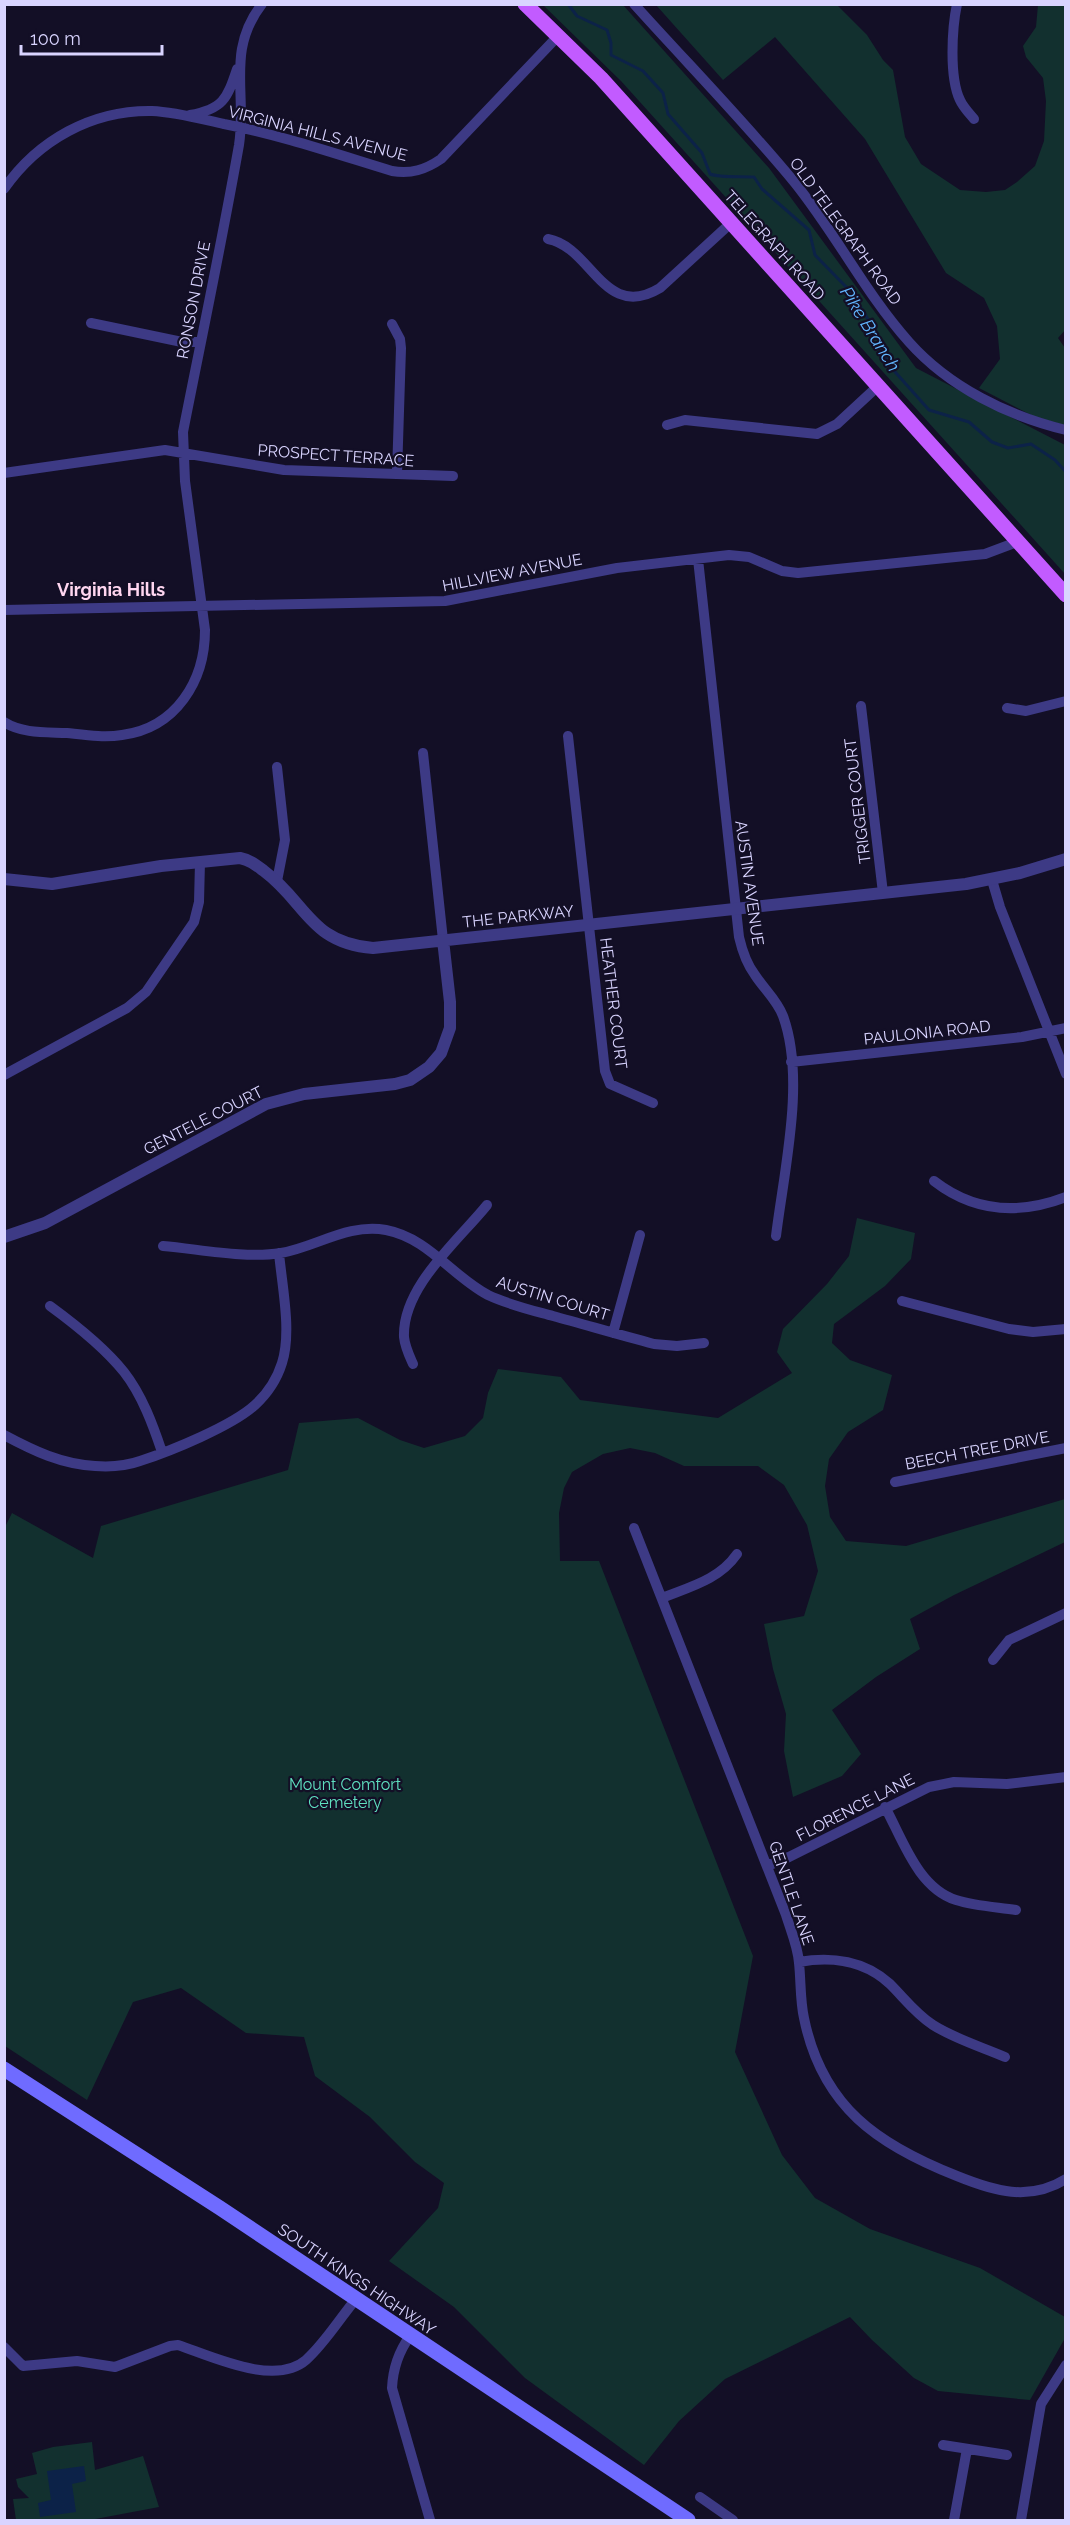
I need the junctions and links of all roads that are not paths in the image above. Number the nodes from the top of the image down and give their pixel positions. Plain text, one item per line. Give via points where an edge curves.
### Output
1 (262, 4) edge
2 (525, 4) edge
3 (634, 4) edge
4 (957, 4) edge
5 (559, 35) junction
6 (239, 63) junction
7 (185, 116) junction
8 (974, 119) dead end
9 (241, 127) junction
10 (4, 189) edge
11 (732, 222) junction
12 (548, 239) dead end
13 (91, 323) dead end
14 (392, 324) dead end
15 (200, 342) junction
16 (877, 387) junction
17 (668, 425) dead end
18 (1065, 430) edge
19 (183, 451) junction
20 (4, 473) edge
21 (397, 474) junction
22 (453, 476) dead end
23 (1017, 542) junction
24 (698, 559) junction
25 (1065, 595) edge
26 (202, 606) junction
27 (4, 610) edge
28 (1065, 701) edge
29 (861, 706) dead end
30 (1007, 708) dead end
31 (4, 722) edge
32 (568, 736) dead end
33 (423, 753) dead end
34 (277, 767) dead end
35 (1065, 859) edge
36 (200, 862) junction
37 (4, 879) edge
38 (992, 880) junction
39 (277, 881) junction
40 (883, 893) junction
41 (735, 909) junction
42 (589, 925) junction
43 (443, 940) junction
44 (1065, 1028) edge
45 (1048, 1031) junction
46 (791, 1062) junction
47 (1065, 1074) edge
48 (4, 1075) edge
49 (653, 1103) dead end
50 (934, 1181) dead end
51 (1065, 1197) edge
52 (487, 1205) dead end
53 (640, 1236) dead end
54 (776, 1236) dead end
55 (4, 1237) edge
56 (163, 1246) dead end
57 (279, 1253) junction
58 (440, 1259) junction
59 (903, 1301) dead end
60 (50, 1306) dead end
61 (1065, 1329) edge
62 (613, 1333) junction
63 (704, 1343) dead end
64 (413, 1364) dead end
65 (4, 1435) edge
66 (1065, 1448) edge
67 (162, 1452) junction
68 (895, 1482) dead end
69 (634, 1528) dead end
70 (737, 1554) dead end
71 (662, 1598) junction
72 (1065, 1612) edge
73 (993, 1660) dead end
74 (1065, 1777) edge
75 (885, 1807) junction
76 (767, 1866) junction
77 (1016, 1910) dead end
78 (799, 1962) junction
79 (1005, 2057) dead end
80 (4, 2069) edge
81 (1065, 2179) edge
82 (356, 2299) junction
83 (410, 2336) junction
84 (4, 2347) edge
85 (1065, 2365) edge
86 (943, 2445) dead end
87 (967, 2449) junction
88 (1007, 2455) dead end
89 (700, 2497) dead end
90 (430, 2520) edge
91 (688, 2520) edge
92 (733, 2520) edge
93 (954, 2520) edge
94 (1021, 2520) edge

1 - 6 street, RONSON DRIVE via 244,34
2 - 5 main road, TELEGRAPH ROAD
3 - 18 street, OLD TELEGRAPH ROAD via 797,185 895,326 924,357 952,380 988,401
4 - 8 street via 952,41 957,87
5 - 9 street, VIRGINIA HILLS AVENUE via 441,159 420,171 392,171
5 - 11 main road, TELEGRAPH ROAD
6 - 7 street via 223,101 209,111
6 - 9 street, RONSON DRIVE
7 - 9 street, VIRGINIA HILLS AVENUE
7 - 10 street, VIRGINIA HILLS AVENUE via 135,112 77,126 39,150
9 - 15 street, RONSON DRIVE
11 - 12 street via 660,288 635,296 610,289 568,247
11 - 16 main road, TELEGRAPH ROAD
13 - 15 street via 182,342
14 - 21 street via 401,348
15 - 19 street, RONSON DRIVE
16 - 17 street via 837,424 817,434 685,420
16 - 23 main road, TELEGRAPH ROAD
19 - 20 street, PROSPECT TERRACE via 165,450
19 - 21 street, PROSPECT TERRACE via 284,470
19 - 26 street, RONSON DRIVE
21 - 22 street, PROSPECT TERRACE
23 - 24 street, HILLVIEW AVENUE via 985,554 798,573 782,571 749,557
23 - 25 main road, TELEGRAPH ROAD
24 - 26 street, HILLVIEW AVENUE via 617,568 445,601
24 - 41 street, AUSTIN AVENUE
26 - 27 street, HILLVIEW AVENUE
26 - 31 street, RONSON DRIVE via 205,641 199,674 180,704 158,722 113,736 24,730
28 - 30 street via 1026,711
29 - 40 street, TRIGGER COURT
32 - 42 street, HEATHER COURT
33 - 43 street, GENTELE COURT
34 - 39 street via 285,840
35 - 38 street, THE PARKWAY
36 - 37 street, THE PARKWAY via 52,885
36 - 39 street, THE PARKWAY via 249,860
36 - 48 street via 194,922 146,992 127,1008
38 - 40 street, THE PARKWAY
38 - 45 street
39 - 43 street, THE PARKWAY via 315,925 349,945 373,948
40 - 41 street, THE PARKWAY
41 - 42 street, THE PARKWAY
41 - 46 street, AUSTIN AVENUE via 741,948 786,1025
42 - 43 street, THE PARKWAY
42 - 49 street, HEATHER COURT via 605,1071 610,1084
43 - 55 street, GENTELE COURT via 450,1028 441,1053 422,1073 395,1084 304,1094 266,1104 45,1223
44 - 45 street, PAULONIA ROAD
45 - 46 street, PAULONIA ROAD
45 - 47 street
46 - 54 street, AUSTIN AVENUE via 793,1103
50 - 51 street via 955,1197 1004,1209 1031,1208
52 - 58 street
53 - 62 street
56 - 57 street, AUSTIN COURT
57 - 58 street, AUSTIN COURT via 348,1231 377,1229 404,1235
57 - 67 street via 286,1342 274,1382 242,1414
58 - 62 street, AUSTIN COURT via 490,1296
58 - 64 street via 417,1291 408,1312 404,1337
59 - 61 street via 1009,1329
60 - 67 street via 124,1372
62 - 63 street, AUSTIN COURT via 666,1346
65 - 67 street via 53,1459 85,1465 131,1464
66 - 68 street, BEECH TREE DRIVE
69 - 71 street, GENTLE LANE
70 - 71 street via 715,1576
71 - 76 street, GENTLE LANE
72 - 73 street via 1009,1640
74 - 75 street, FLORENCE LANE via 942,1784
75 - 76 street, FLORENCE LANE
75 - 77 street via 919,1871 934,1888 955,1900
76 - 78 street, GENTLE LANE
78 - 79 street via 833,1959 863,1967 886,1981 936,2027
78 - 81 street, GENTLE LANE via 804,2017 816,2060 840,2099 872,2133 915,2159 995,2191 1029,2192
80 - 82 main road, SOUTH KINGS HIGHWAY
82 - 83 main road, SOUTH KINGS HIGHWAY
82 - 84 street via 304,2361 266,2372 178,2345 116,2367 77,2361 27,2367
83 - 90 street via 394,2367 392,2388
83 - 91 main road, SOUTH KINGS HIGHWAY
85 - 94 street via 1041,2404
86 - 87 street
87 - 88 street
87 - 93 street
89 - 92 street

